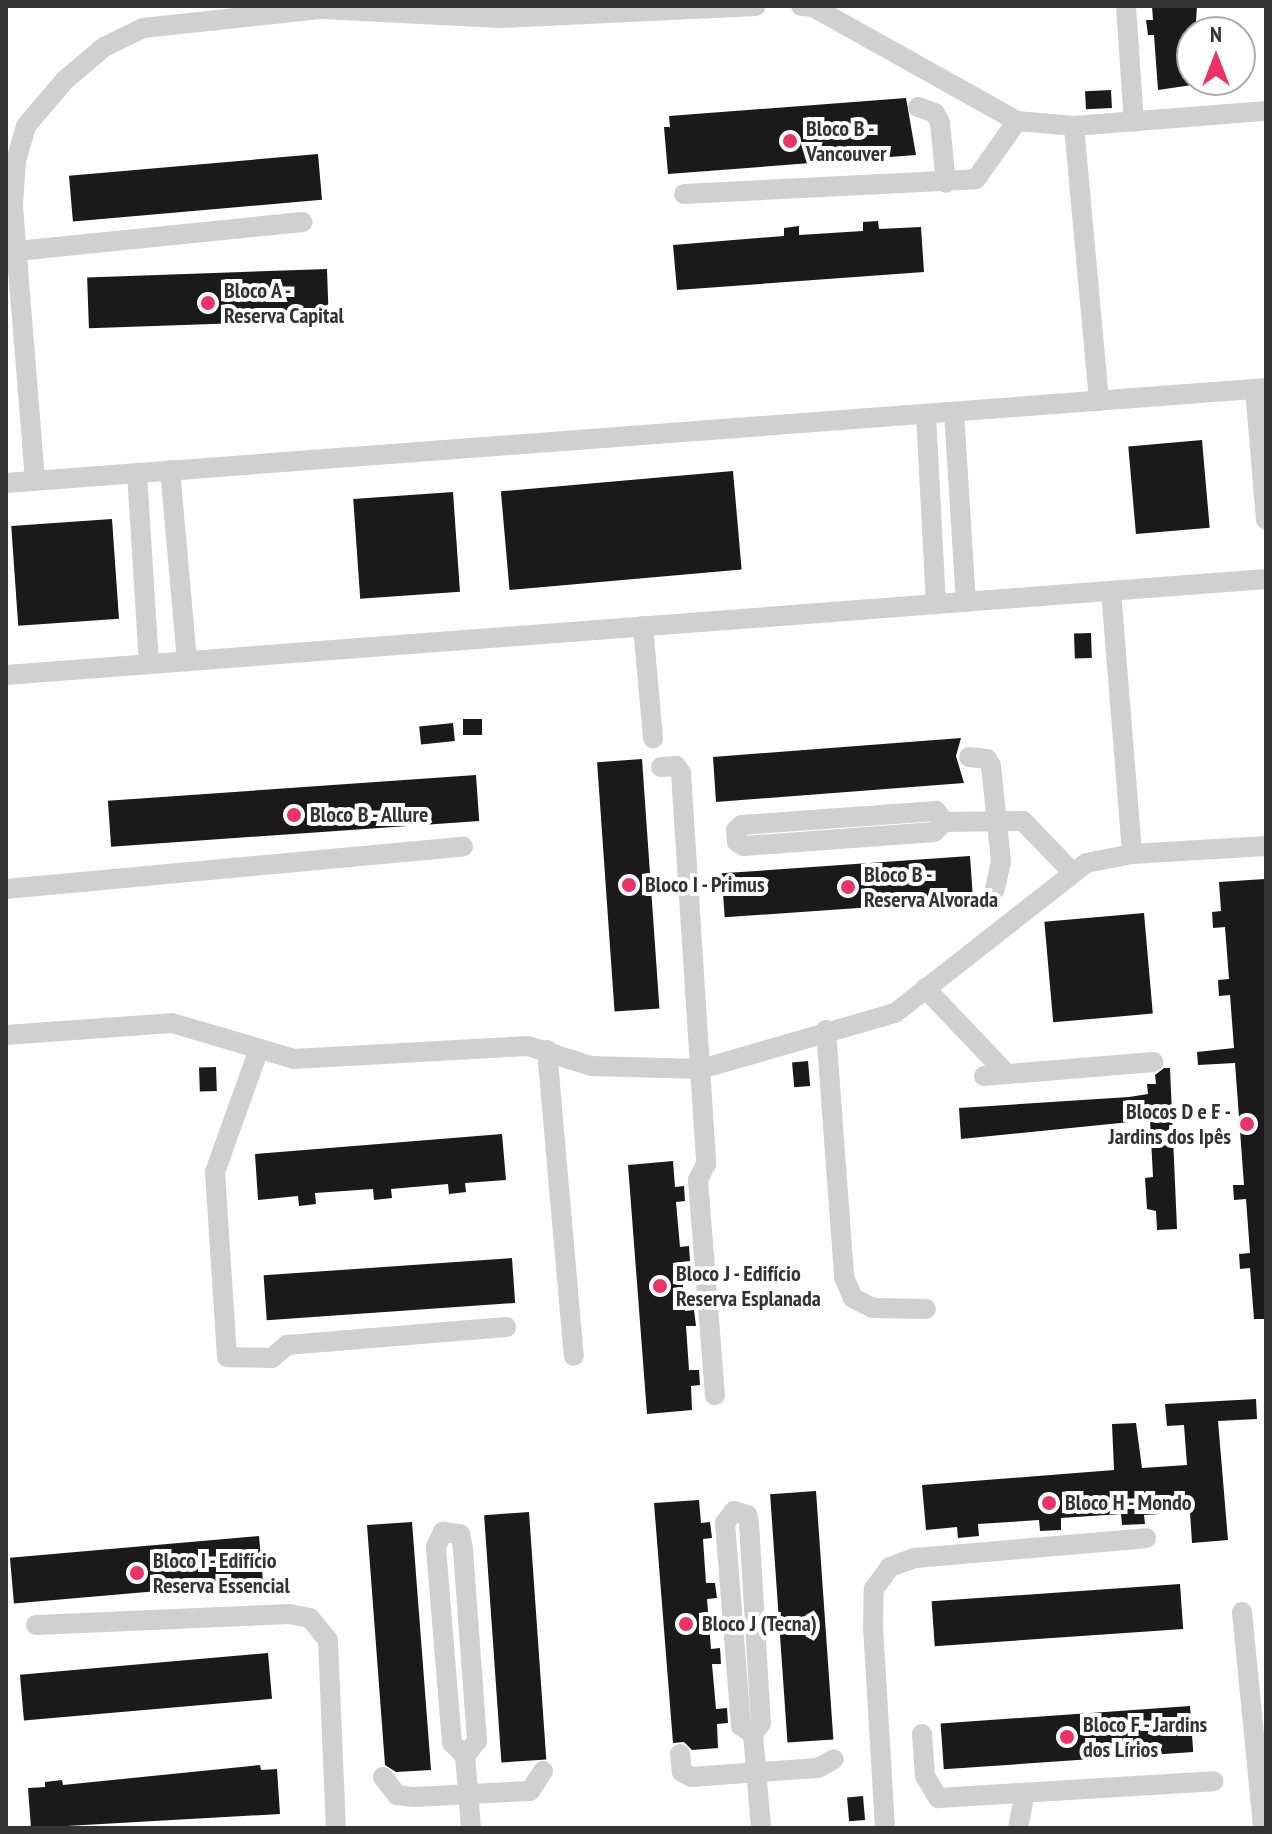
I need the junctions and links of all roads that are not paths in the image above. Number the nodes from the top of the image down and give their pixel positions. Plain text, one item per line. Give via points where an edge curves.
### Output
1 (756, 6) edge
2 (801, 6) edge
3 (1126, 6) edge
4 (210, 14) edge
5 (918, 107) dead end
6 (1266, 111) edge
7 (1017, 121) junction
8 (1134, 122) junction
9 (1074, 126) junction
10 (946, 183) junction
11 (684, 194) dead end
12 (10, 206) edge
13 (303, 222) dead end
14 (17, 251) junction
15 (1261, 389) edge
16 (1099, 401) junction
17 (954, 412) junction
18 (926, 414) junction
19 (170, 470) junction
20 (137, 473) junction
21 (35, 480) junction
22 (6, 483) edge
23 (1266, 520) edge
24 (1266, 579) edge
25 (1111, 591) junction
26 (966, 602) junction
27 (936, 604) junction
28 (643, 626) junction
29 (187, 661) junction
30 (149, 664) junction
31 (6, 675) edge
32 (653, 739) dead end
33 (969, 757) dead end
34 (661, 767) dead end
35 (996, 821) junction
36 (944, 822) junction
37 (1266, 846) edge
38 (463, 847) dead end
39 (1132, 854) junction
40 (1072, 872) junction
41 (6, 889) edge
42 (995, 889) dead end
43 (925, 988) junction
44 (826, 1030) junction
45 (6, 1035) edge
46 (259, 1049) junction
47 (547, 1050) junction
48 (1153, 1062) dead end
49 (701, 1069) junction
50 (1007, 1074) junction
51 (984, 1076) dead end
52 (926, 1309) dead end
53 (506, 1327) dead end
54 (574, 1356) dead end
55 (715, 1395) dead end
56 (1146, 1538) dead end
57 (1242, 1612) dead end
58 (36, 1625) dead end
59 (753, 1734) junction
60 (922, 1734) dead end
61 (680, 1754) dead end
62 (465, 1756) junction
63 (834, 1759) dead end
64 (543, 1771) dead end
65 (756, 1771) junction
66 (383, 1777) dead end
67 (1213, 1781) dead end
68 (1025, 1793) junction
69 (468, 1794) junction
70 (336, 1828) edge
71 (471, 1828) edge
72 (761, 1828) edge
73 (885, 1828) edge
74 (1018, 1828) edge
75 (1263, 1828) edge

1 - 4 street via 501,18 322,9
2 - 7 street via 813,7
3 - 8 street
4 - 12 street via 143,28 104,47 65,80 26,126
5 - 10 street via 935,113 940,123
6 - 8 street
7 - 9 street
7 - 10 street via 976,179
8 - 9 street
9 - 16 street
10 - 11 street
12 - 14 street
13 - 14 street
14 - 21 street
15 - 16 street
15 - 23 street
16 - 17 street
17 - 18 street
17 - 26 street
18 - 19 street
18 - 27 street
19 - 20 street
19 - 29 street
20 - 21 street
20 - 30 street
21 - 22 street
24 - 25 street
25 - 26 street
25 - 39 street
26 - 27 street
27 - 28 street
28 - 29 street
28 - 32 street
29 - 30 street
30 - 31 street
33 - 35 street via 987,759 991,766
34 - 49 street via 676,766 681,773
35 - 36 street
35 - 40 street via 1030,823
35 - 42 street via 1001,861
36 - 36 street via 936,811 742,825 736,830 737,842 744,846 934,832
37 - 39 street
38 - 41 street
39 - 40 street via 1107,857
40 - 43 street
43 - 44 street via 882,1020
43 - 50 street
44 - 49 street
44 - 52 street via 844,1277 853,1298 873,1308
45 - 46 street via 172,1023
46 - 47 street via 294,1059 528,1046
46 - 53 street via 215,1172 227,1357 269,1359 287,1345
47 - 49 street via 601,1068
47 - 54 street
48 - 50 street
49 - 55 street via 706,1164 698,1180
50 - 51 street
56 - 73 street via 915,1558 890,1567 874,1589 873,1628
57 - 75 street
58 - 70 street via 289,1614 310,1618 328,1640
59 - 59 street via 761,1723 749,1523 747,1515 734,1511 725,1523 741,1726
59 - 65 street
60 - 68 street via 925,1776 938,1798
61 - 65 street via 686,1776
62 - 62 street via 477,1741 463,1550 460,1534 443,1532 436,1547 452,1743
62 - 69 street
63 - 65 street via 818,1768
64 - 69 street via 530,1791
65 - 72 street
66 - 69 street via 397,1795
67 - 68 street
68 - 74 street
69 - 71 street

